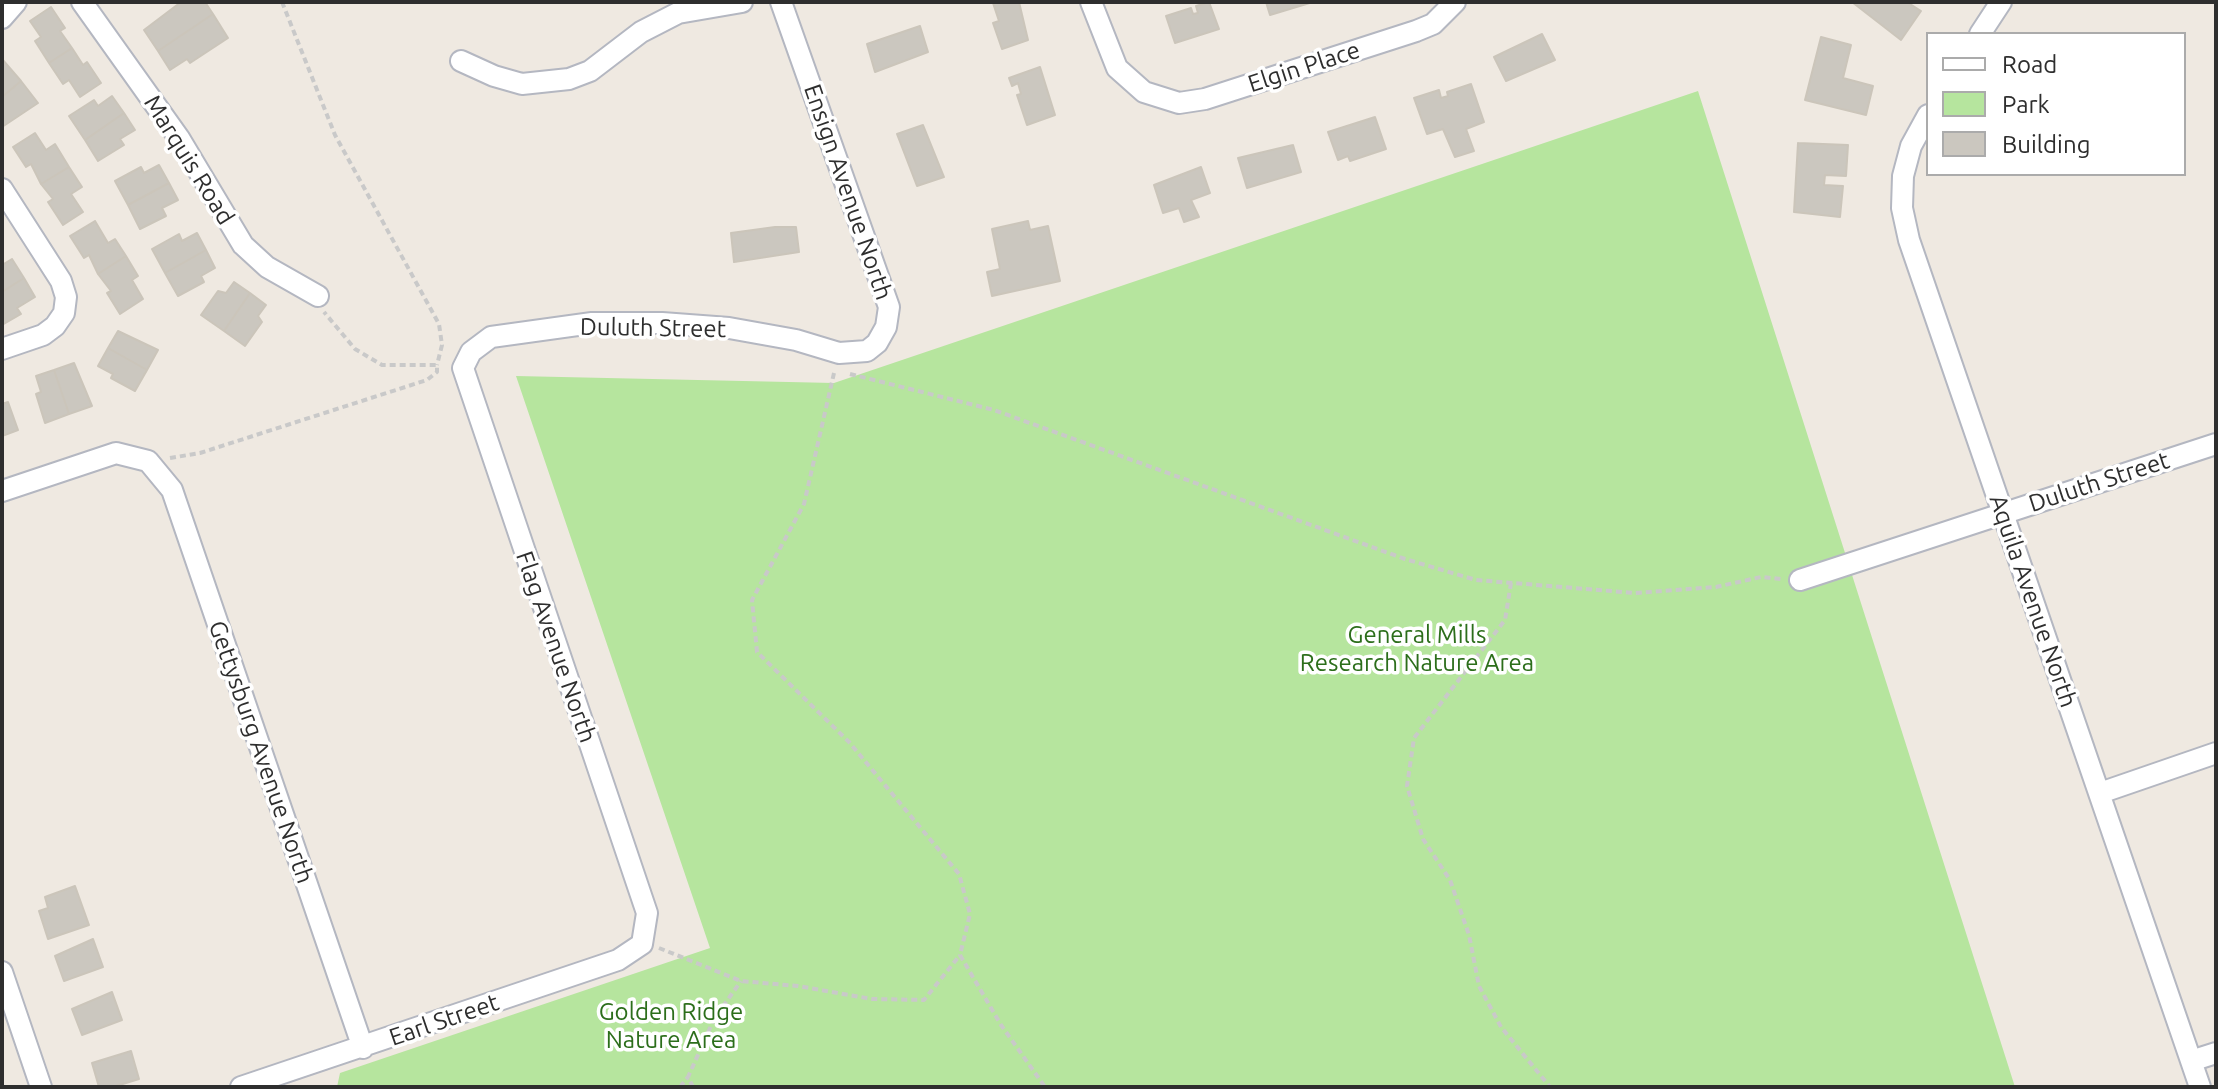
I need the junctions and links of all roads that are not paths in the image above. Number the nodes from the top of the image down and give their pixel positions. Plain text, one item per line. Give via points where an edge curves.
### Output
1 (16, 2) edge
2 (82, 2) edge
3 (742, 2) edge
4 (781, 2) edge
5 (1091, 2) edge
6 (1455, 2) edge
7 (2001, 2) edge
8 (2, 18) edge
9 (1981, 32) edge
10 (461, 61) dead end
11 (1926, 119) edge
12 (2, 189) edge
13 (318, 296) road end
14 (2, 349) edge
15 (471, 352) joint
16 (837, 362) joint
17 (2216, 444) edge
18 (2, 491) edge
19 (2002, 514) junction
20 (1800, 580) road end
21 (2216, 753) edge
22 (2100, 793) junction
23 (650, 946) joint
24 (2, 972) edge
25 (363, 1048) junction
26 (2216, 1053) edge
27 (2191, 1061) junction
28 (41, 1087) edge
29 (241, 1087) edge
30 (2200, 1087) edge

1 - 8 street
2 - 13 street, Marquis Road via 179,138 243,245 267,267
3 - 10 street via 678,13 641,32 590,71 569,79 522,84
4 - 16 street, Ensign Avenue North via 889,307 877,343
5 - 6 street, Elgin Place via 1117,68 1144,92 1179,103 1416,31 1433,24
7 - 9 street
11 - 19 street, Aquila Avenue North via 1911,146 1902,208
12 - 14 street via 66,297 55,326
15 - 16 street, Duluth Street via 491,337 522,330 662,323 796,340
15 - 23 street, Flag Avenue North via 463,368 467,386 647,913
17 - 19 street, Duluth Street
18 - 25 street, Gettysburg Avenue North via 116,453 148,461 172,490
19 - 20 street, Duluth Street
19 - 22 street, Aquila Avenue North
21 - 22 street
22 - 27 street, Aquila Avenue North
23 - 25 street, Earl Street
24 - 28 street
25 - 29 street, Earl Street
26 - 27 street
27 - 30 street, Aquila Avenue North

